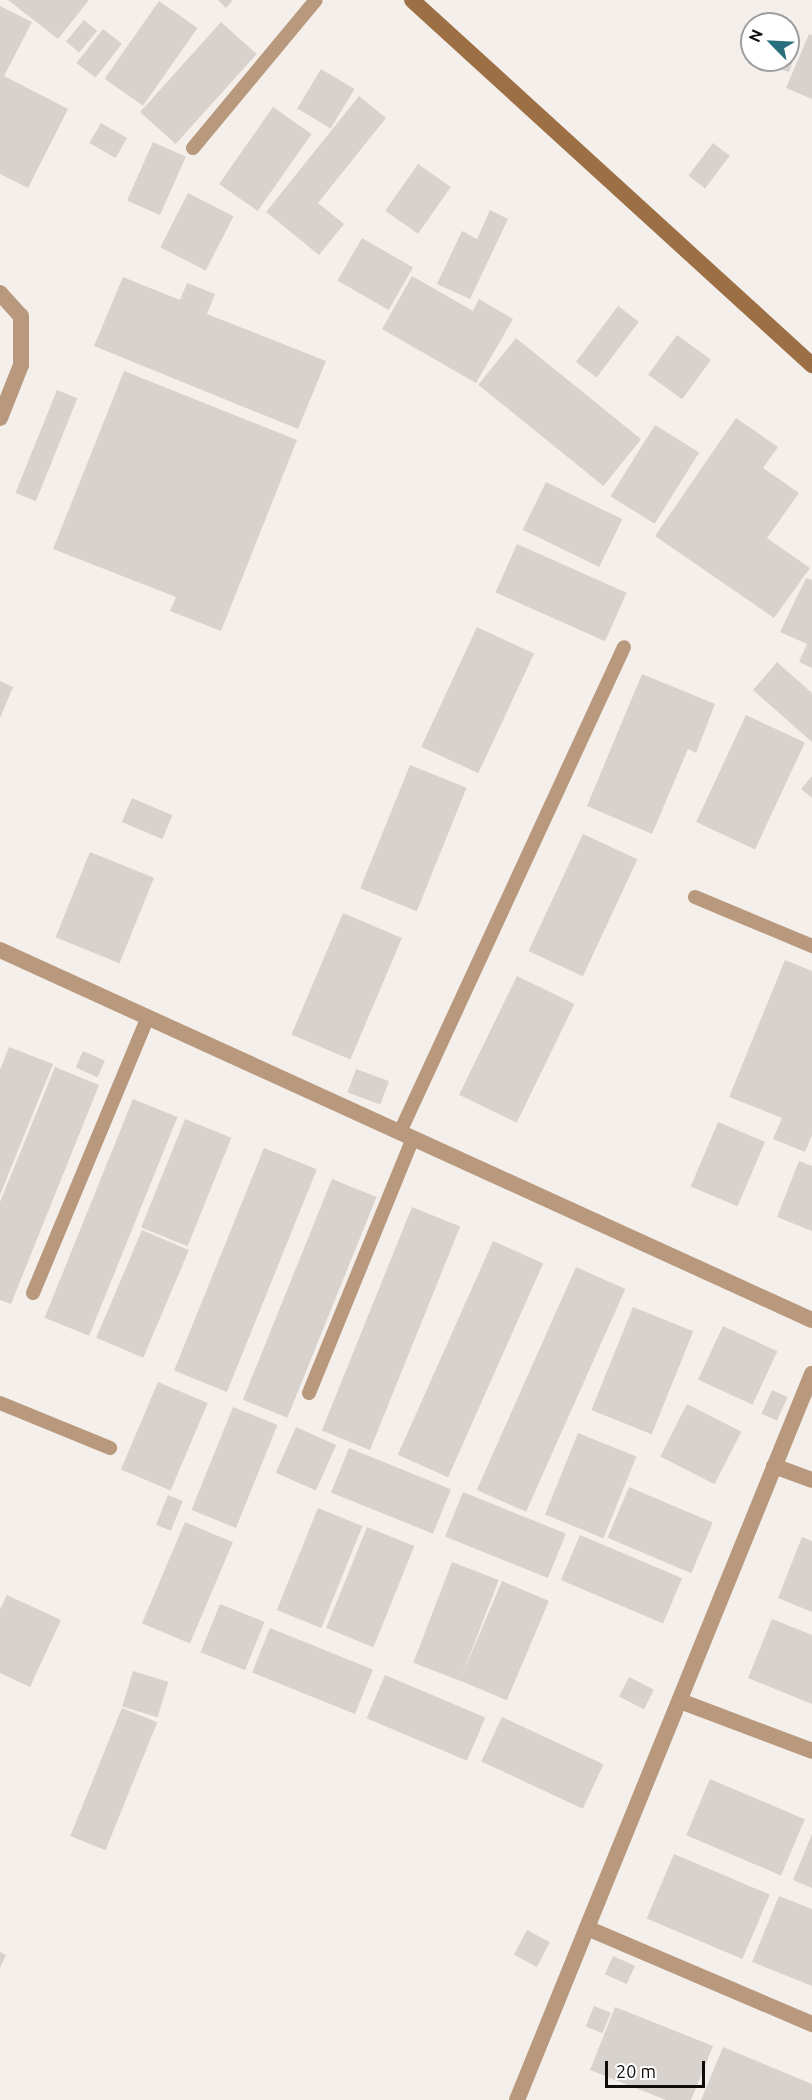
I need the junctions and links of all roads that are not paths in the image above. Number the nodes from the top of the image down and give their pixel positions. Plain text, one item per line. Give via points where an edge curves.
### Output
1 (316, 0) edge
2 (412, 0) edge
3 (193, 148) dead end
4 (0, 293) edge
5 (812, 365) edge
6 (0, 418) edge
7 (624, 647) dead end
8 (695, 897) dead end
9 (812, 946) edge
10 (0, 950) edge
11 (148, 1017) junction
12 (407, 1135) junction
13 (33, 1293) dead end
14 (812, 1320) edge
15 (812, 1374) edge
16 (309, 1393) dead end
17 (0, 1403) edge
18 (110, 1448) dead end
19 (774, 1466) junction
20 (812, 1480) edge
21 (680, 1701) junction
22 (812, 1751) edge
23 (587, 1928) junction
24 (812, 2024) edge
25 (517, 2100) edge

1 - 3 lane
2 - 5 main road
4 - 6 street via 21,316 21,365
7 - 12 lane
8 - 9 lane
10 - 11 street
11 - 12 street
11 - 13 lane
12 - 14 street
12 - 16 lane
15 - 19 street
17 - 18 lane
19 - 20 street
19 - 21 street
21 - 22 street
21 - 23 street
23 - 24 street
23 - 25 street

